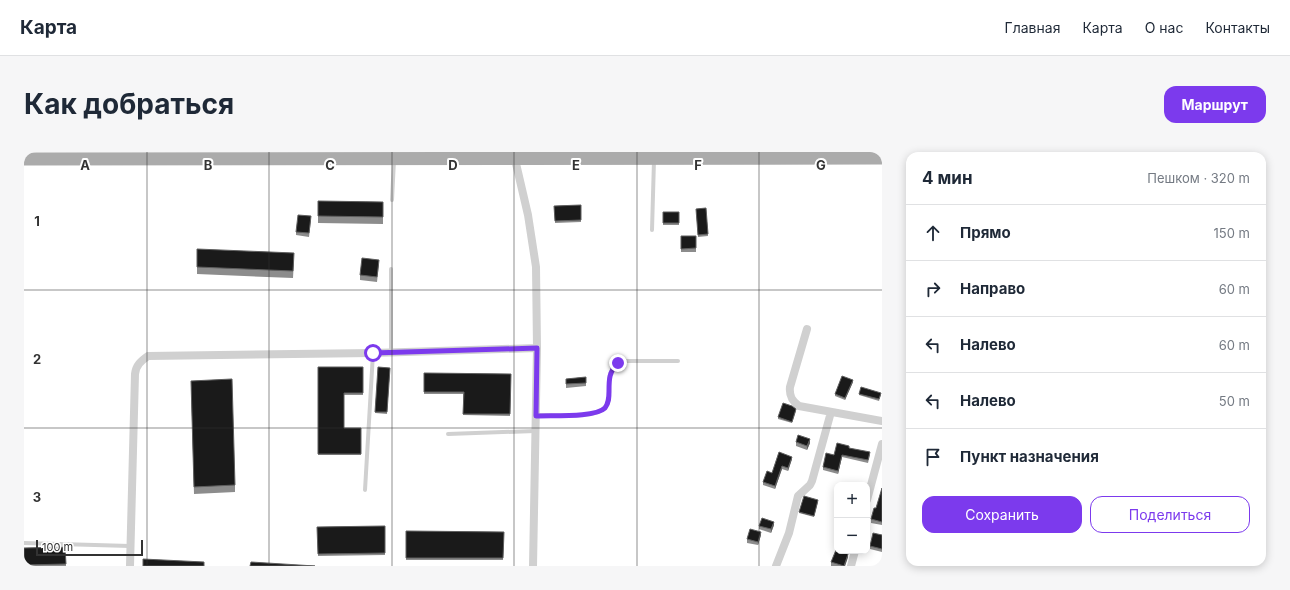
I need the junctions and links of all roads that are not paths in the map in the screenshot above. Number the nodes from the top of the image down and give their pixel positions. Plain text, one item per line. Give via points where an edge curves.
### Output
1 (514, 155) edge
2 (395, 158) junction
3 (654, 158) junction
4 (882, 158) edge
5 (24, 159) edge
6 (392, 200) dead end
7 (652, 230) dead end
8 (391, 269) dead end
9 (807, 329) dead end
10 (537, 348) junction
11 (391, 352) junction
12 (373, 353) junction
13 (678, 361) dead end
14 (831, 412) junction
15 (536, 416) junction
16 (882, 421) edge
17 (535, 431) junction
18 (448, 434) dead end
19 (882, 444) edge
20 (870, 489) edge
21 (365, 490) dead end
22 (24, 543) edge
23 (130, 546) junction
24 (853, 554) edge
25 (130, 566) edge
26 (533, 566) edge
27 (776, 566) edge
28 (851, 566) edge

1 - 2 main road
1 - 3 main road
1 - 10 street via 528,215 536,267
2 - 5 main road
2 - 6 lane
3 - 4 main road
3 - 7 lane
8 - 11 lane
9 - 14 street via 790,393 794,403 799,406
10 - 11 street
10 - 15 street
11 - 12 street
12 - 21 lane
12 - 23 street via 148,356 136,368 135,374
13 - 15 lane via 618,363 612,368 609,377 609,398 606,407 599,412 589,415
14 - 16 street
14 - 27 street via 812,481 798,496 789,533
15 - 17 street
17 - 18 lane
17 - 26 street
19 - 20 street
22 - 23 lane
23 - 25 street
24 - 28 street

